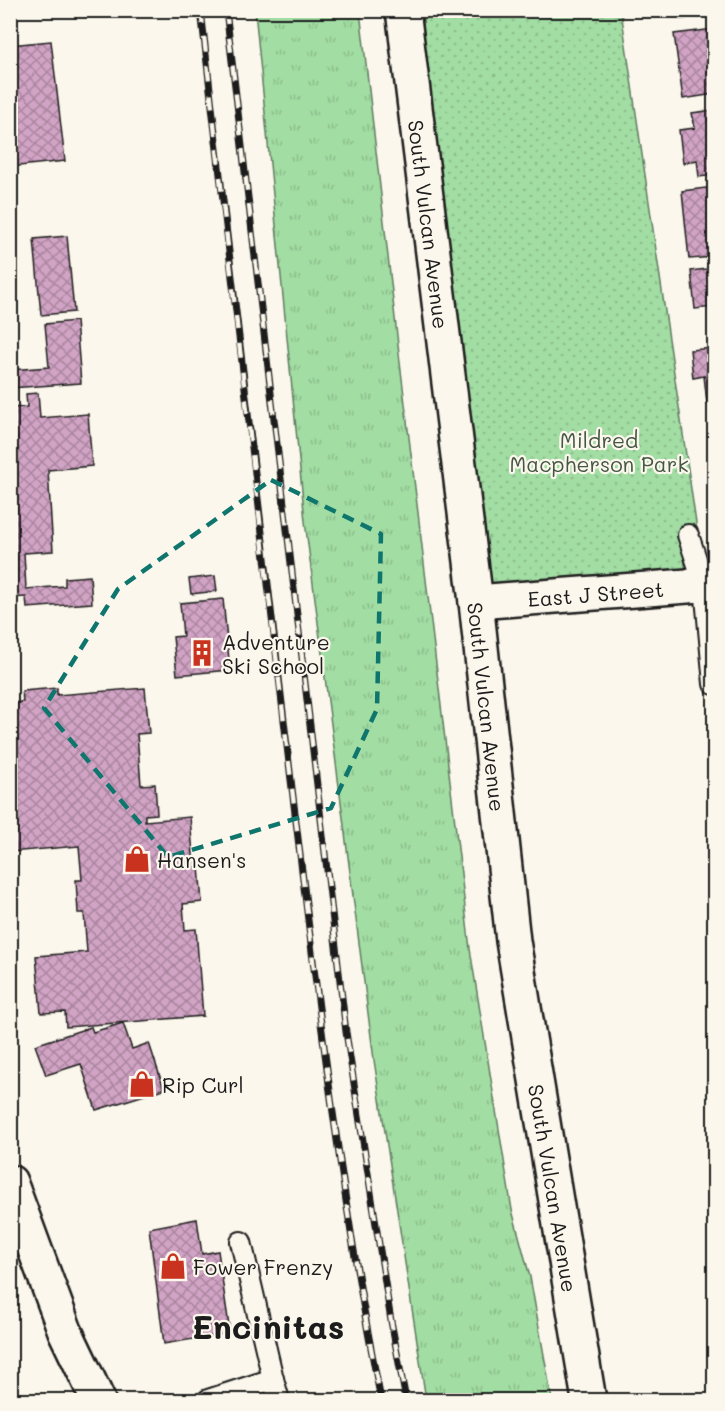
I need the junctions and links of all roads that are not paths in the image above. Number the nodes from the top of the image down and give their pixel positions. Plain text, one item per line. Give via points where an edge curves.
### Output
1 (403, 10) edge
2 (688, 535) dead end
3 (710, 585) edge
4 (476, 602) junction
5 (714, 684) edge
6 (10, 1182) edge
7 (241, 1242) dead end
8 (273, 1379) junction
9 (98, 1401) edge
10 (208, 1401) edge
11 (279, 1401) edge
12 (589, 1401) edge

1 - 4 main road, South Vulcan Avenue
2 - 3 lane
3 - 4 main road, East J Street
3 - 5 lane
4 - 12 main road, South Vulcan Avenue via 513,941
6 - 9 main road via 65,1331
7 - 8 lane
8 - 10 lane
8 - 11 lane

